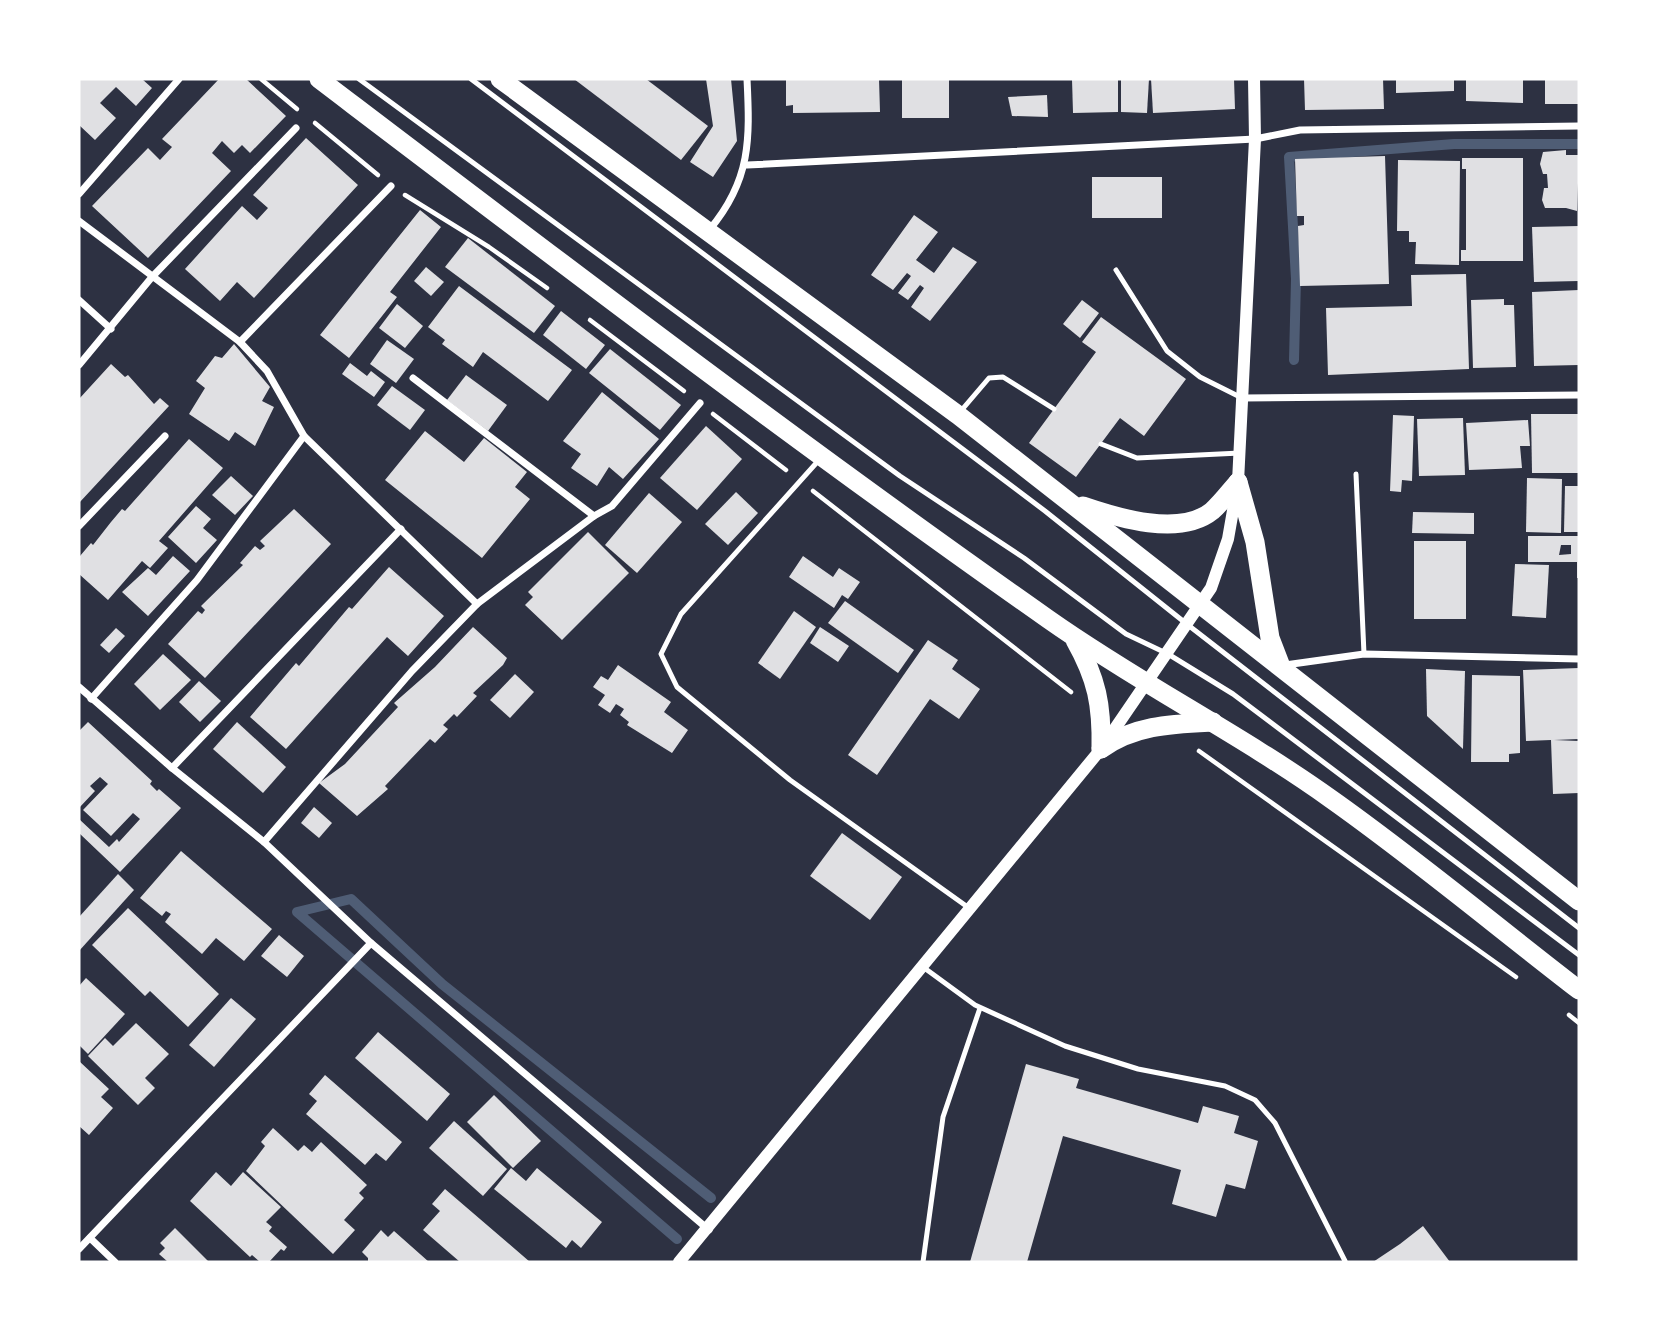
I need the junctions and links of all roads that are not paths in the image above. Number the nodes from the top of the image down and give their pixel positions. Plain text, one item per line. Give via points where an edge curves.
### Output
1 (179, 79) edge
2 (319, 79) edge
3 (359, 79) edge
4 (471, 79) edge
5 (500, 79) edge
6 (747, 79) edge
7 (1254, 79) edge
8 (1579, 126) edge
9 (296, 128) dead end
10 (1255, 139) junction
11 (747, 164) junction
12 (391, 186) dead end
13 (79, 194) edge
14 (79, 221) edge
15 (707, 232) junction
16 (1116, 270) dead end
17 (152, 277) junction
18 (79, 300) edge
19 (111, 329) junction
20 (240, 342) junction
21 (79, 365) edge
22 (413, 378) dead end
23 (1579, 396) edge
24 (1242, 398) junction
25 (700, 404) dead end
26 (1054, 409) dead end
27 (958, 415) junction
28 (164, 436) dead end
29 (304, 436) junction
30 (1101, 444) dead end
31 (1240, 453) junction
32 (821, 458) junction
33 (1356, 474) dead end
34 (1238, 482) junction
35 (1066, 499) junction
36 (594, 516) junction
37 (79, 526) edge
38 (401, 529) junction
39 (477, 604) junction
40 (1201, 606) junction
41 (1188, 625) junction
42 (1073, 637) junction
43 (1168, 654) junction
44 (1364, 654) junction
45 (1579, 659) edge
46 (1281, 666) junction
47 (1147, 684) junction
48 (79, 687) edge
49 (91, 699) junction
50 (1214, 722) junction
51 (1101, 749) junction
52 (172, 768) junction
53 (264, 842) junction
54 (1579, 901) edge
55 (970, 909) junction
56 (1579, 928) edge
57 (371, 943) junction
58 (1579, 955) edge
59 (923, 967) junction
60 (1579, 990) edge
61 (980, 1008) junction
62 (709, 1230) junction
63 (90, 1238) junction
64 (79, 1249) edge
65 (1345, 1261) edge
66 (115, 1262) edge
67 (679, 1262) edge
68 (923, 1262) edge

1 - 13 street
2 - 32 highway
3 - 43 lane via 900,476 1024,558 1126,634
4 - 41 lane via 893,394
5 - 15 highway
6 - 11 street
7 - 10 street
8 - 10 street via 1345,128
9 - 17 street
10 - 11 street
10 - 24 street
11 - 15 street
12 - 20 street
14 - 17 street
15 - 27 highway
16 - 24 lane via 1167,351 1200,377
17 - 19 street
17 - 20 street
18 - 19 street
19 - 21 street
20 - 29 street via 267,370
22 - 36 street
23 - 24 street
24 - 31 street
25 - 36 street via 612,506
26 - 27 lane via 1003,377 989,378
27 - 35 highway
28 - 37 street
29 - 38 street
29 - 49 street via 197,580
30 - 31 lane via 1137,458
31 - 34 street
32 - 42 highway
32 - 55 lane via 681,614 661,654 677,687 790,780
33 - 44 lane
34 - 35 highway via 1211,512 1189,522 1140,522
34 - 40 street via 1228,539
34 - 46 highway via 1255,542 1270,638
35 - 40 highway
36 - 39 street
38 - 39 street
38 - 52 street
39 - 53 street via 412,671
40 - 41 street
40 - 46 highway
41 - 43 street
41 - 56 lane
42 - 47 highway
42 - 51 highway via 1092,670 1101,706
43 - 47 street
43 - 58 lane via 1244,702
44 - 45 street
44 - 46 street
46 - 54 highway
47 - 50 highway
47 - 51 street
48 - 49 street
49 - 52 street
50 - 51 highway via 1135,730
50 - 60 highway via 1333,800
51 - 55 street
52 - 53 street
53 - 57 street
55 - 59 street
57 - 62 street
57 - 63 street
59 - 61 lane
59 - 62 street
61 - 65 lane via 1066,1046 1138,1069 1225,1087 1255,1100 1275,1123
61 - 68 lane via 943,1117
62 - 67 street
63 - 64 street
63 - 66 street

